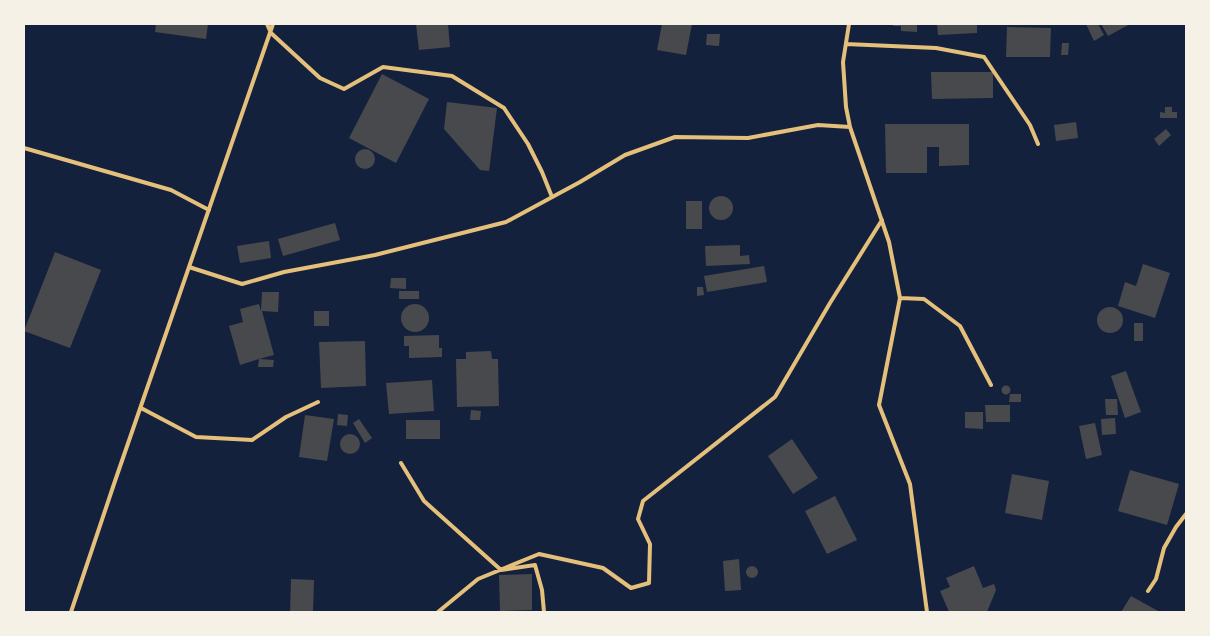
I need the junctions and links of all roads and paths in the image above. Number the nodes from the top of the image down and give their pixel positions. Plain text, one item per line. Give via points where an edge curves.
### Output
1 (267, 24) edge
2 (274, 24) edge
3 (849, 24) edge
4 (270, 32) junction
5 (846, 44) junction
6 (850, 127) junction
7 (1038, 144) dead end
8 (24, 148) edge
9 (552, 197) junction
10 (209, 210) junction
11 (882, 220) junction
12 (189, 267) junction
13 (900, 298) junction
14 (991, 385) dead end
15 (318, 402) dead end
16 (141, 408) junction
17 (401, 463) dead end
18 (1186, 514) edge
19 (501, 570) junction
20 (1148, 590) dead end
21 (71, 612) edge
22 (438, 612) edge
23 (544, 612) edge
24 (928, 612) edge

1 - 4 street
2 - 4 street
3 - 5 street
4 - 9 street via 320,78 344,89 383,67 452,76 504,108 528,144
4 - 10 street
5 - 6 street via 843,62
5 - 7 street via 936,48 984,57 1030,125
6 - 9 street via 818,125 748,138 675,136 625,155
6 - 11 street
8 - 10 street via 171,190
9 - 12 street via 506,222 375,255 284,272 242,284
10 - 12 street
11 - 13 street
11 - 19 street via 775,397 643,501 638,519 650,544 649,583 631,588 603,568 540,554
12 - 16 street
13 - 14 street via 924,300 960,326
13 - 24 street via 879,405 910,484
15 - 16 street via 286,417 252,440 196,437
16 - 21 street
17 - 19 street via 424,501
18 - 20 street via 1164,548 1156,579
19 - 22 street via 478,579
19 - 23 street via 535,565 542,590

